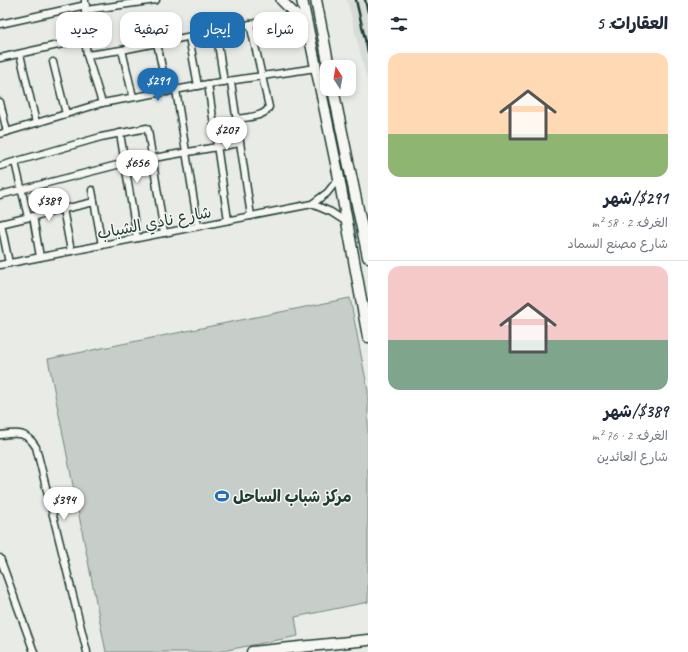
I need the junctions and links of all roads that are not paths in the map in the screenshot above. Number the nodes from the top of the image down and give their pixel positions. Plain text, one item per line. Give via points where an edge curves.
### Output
1 (156, 0) edge
2 (281, 0) edge
3 (302, 0) edge
4 (316, 0) edge
5 (86, 5) edge
6 (294, 12) edge
7 (304, 12) edge
8 (253, 23) edge
9 (0, 24) edge
10 (250, 24) junction
11 (245, 25) edge
12 (308, 33) edge
13 (189, 37) joint
14 (182, 38) edge
15 (56, 46) edge
16 (86, 48) edge
17 (132, 48) edge
18 (158, 48) edge
19 (219, 48) edge
20 (122, 50) junction
21 (20, 54) junction
22 (87, 55) junction
23 (0, 58) edge
24 (328, 60) edge
25 (53, 62) dead end
26 (316, 68) junction
27 (263, 76) junction
28 (224, 82) junction
29 (232, 82) junction
30 (208, 84) junction
31 (198, 86) junction
32 (176, 90) junction
33 (167, 92) junction
34 (334, 96) edge
35 (133, 97) junction
36 (0, 102) edge
37 (102, 103) junction
38 (66, 114) junction
39 (237, 119) junction
40 (36, 123) junction
41 (7, 132) junction
42 (120, 133) junction
43 (0, 134) edge
44 (240, 143) junction
45 (217, 147) junction
46 (186, 152) junction
47 (153, 158) junction
48 (15, 162) junction
49 (125, 164) junction
50 (0, 166) edge
51 (339, 178) junction
52 (21, 190) junction
53 (92, 190) dead end
54 (0, 195) edge
55 (94, 202) junction
56 (312, 204) junction
57 (63, 209) junction
58 (251, 216) junction
59 (30, 217) junction
60 (228, 220) junction
61 (348, 223) junction
62 (0, 224) edge
63 (198, 226) junction
64 (164, 233) junction
65 (137, 238) junction
66 (102, 245) junction
67 (71, 251) junction
68 (40, 257) junction
69 (368, 257) edge
70 (9, 263) junction
71 (0, 265) edge
72 (368, 337) edge
73 (0, 435) edge
74 (0, 558) edge
75 (368, 640) edge
76 (34, 652) edge
77 (87, 652) edge
78 (252, 652) edge

1 - 5 street
2 - 6 street
3 - 7 main road
4 - 24 main road
5 - 9 street
8 - 10 street
10 - 11 street
10 - 27 street
12 - 26 main road
13 - 14 street
13 - 31 street
15 - 21 street
16 - 22 street
17 - 20 street
18 - 33 street
19 - 28 street
20 - 22 street
20 - 35 street
21 - 23 street
21 - 40 street
22 - 37 street
25 - 38 street
26 - 27 street
26 - 51 main road
27 - 29 street
27 - 39 street via 269,109 262,114
28 - 29 street
28 - 30 street
29 - 39 street
30 - 31 street
30 - 45 street
31 - 32 street
32 - 33 street
32 - 46 street
33 - 35 street
34 - 69 main road
35 - 37 street
36 - 41 street
37 - 38 street
38 - 40 street
39 - 44 street
40 - 41 street
41 - 43 street
42 - 47 street via 147,128
42 - 48 street
42 - 49 street
44 - 45 street
44 - 58 street
45 - 46 street
45 - 60 street
46 - 47 street
46 - 63 street
47 - 49 street
47 - 64 street
48 - 50 street
48 - 52 street
49 - 52 street
49 - 65 street
51 - 56 street, شارع نادي الشباب via 327,193
51 - 61 main road
52 - 54 street
52 - 59 street
53 - 55 street
55 - 57 street
55 - 66 street
56 - 58 street, شارع نادي الشباب
56 - 61 street
57 - 59 street
57 - 67 street
58 - 60 street, شارع نادي الشباب
59 - 62 street
59 - 68 street
60 - 63 street, شارع نادي الشباب
61 - 72 main road
62 - 70 street
63 - 64 street, شارع نادي الشباب
64 - 65 street, شارع نادي الشباب
65 - 66 street, شارع نادي الشباب
66 - 67 street, شارع نادي الشباب
67 - 68 street, شارع نادي الشباب
68 - 70 street, شارع نادي الشباب
70 - 71 street, شارع نادي الشباب
73 - 77 street via 25,435 36,447
74 - 76 street
75 - 78 main road

